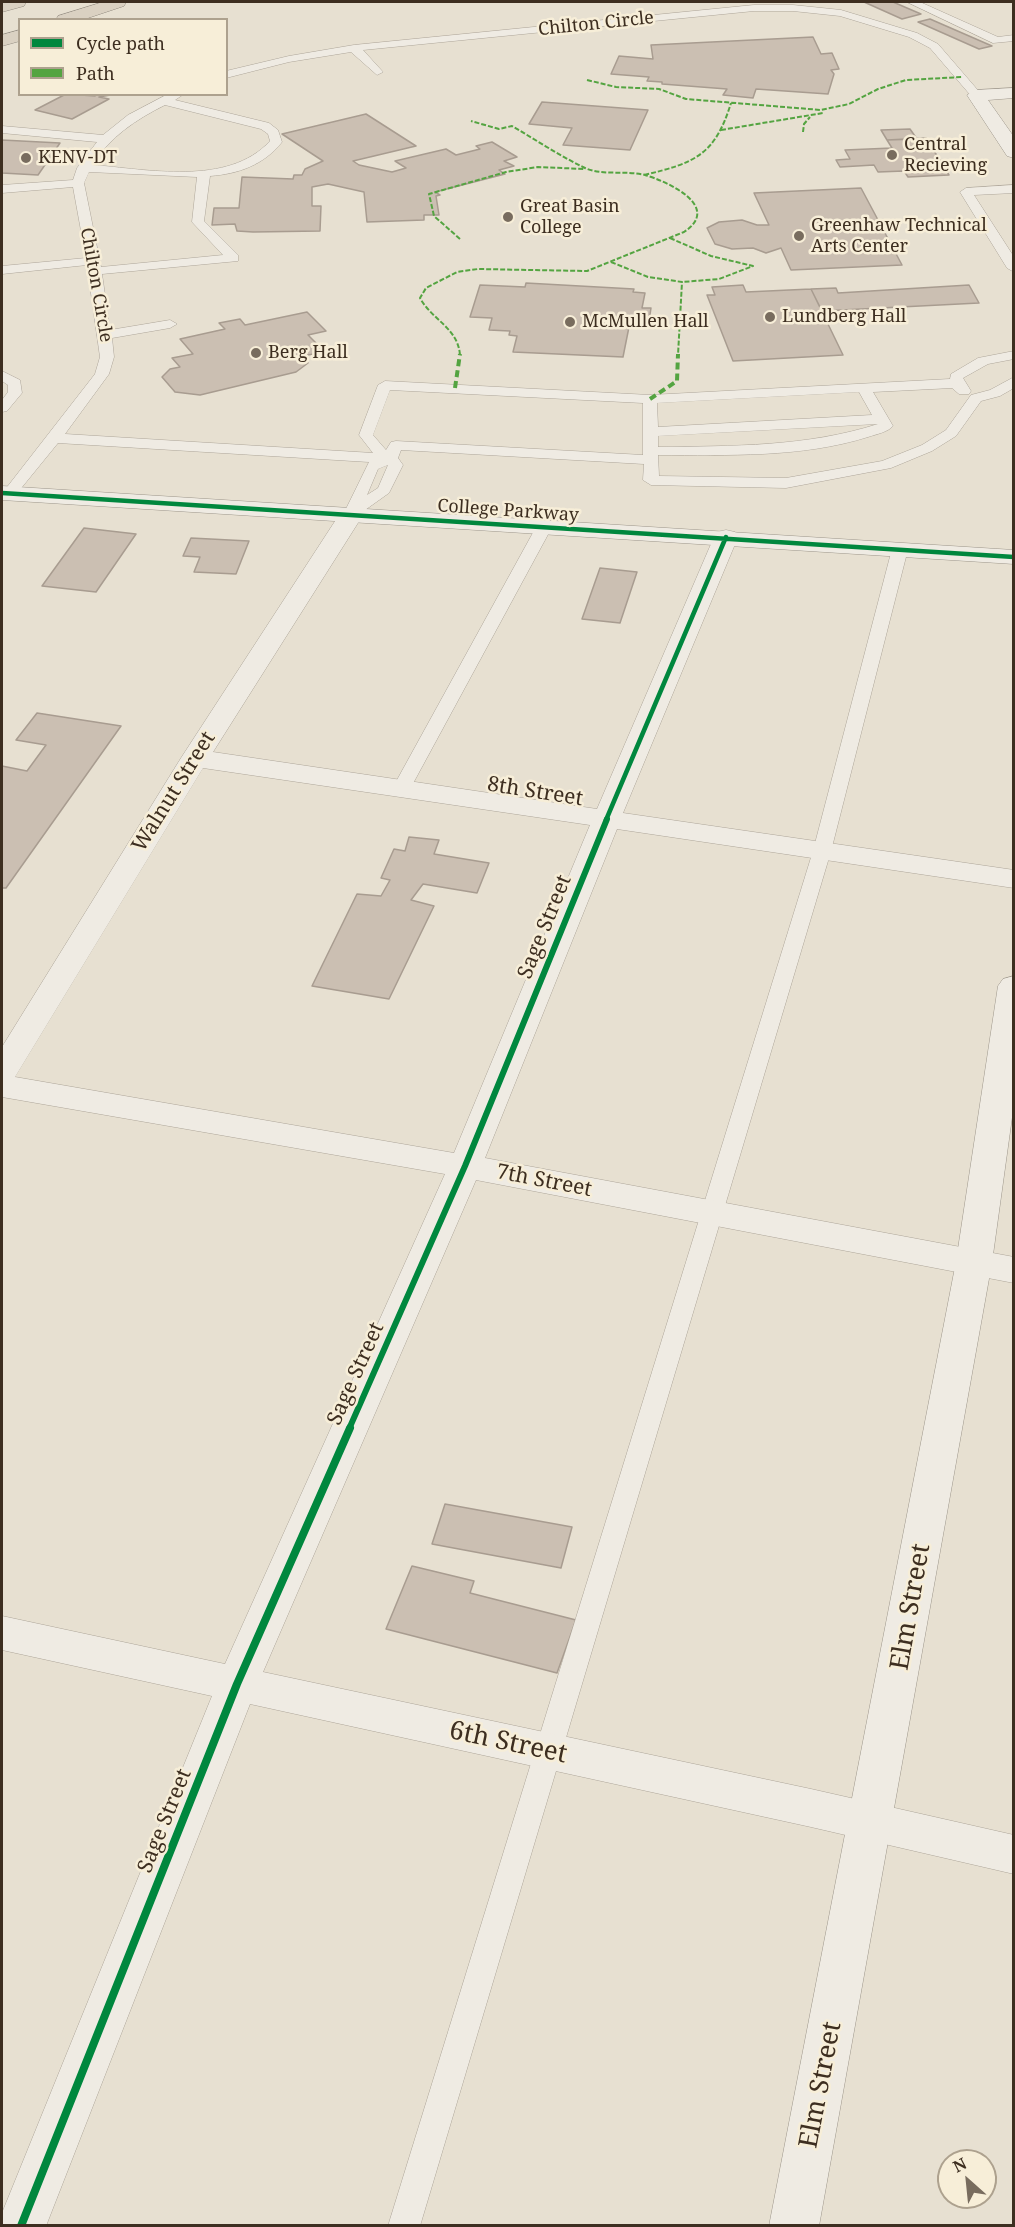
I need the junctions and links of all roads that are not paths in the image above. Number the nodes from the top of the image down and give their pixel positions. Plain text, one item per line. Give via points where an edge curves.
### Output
1 (18, 2) edge
2 (118, 2) edge
3 (816, 2) edge
4 (912, 2) edge
5 (2, 7) edge
6 (841, 14) junction
7 (70, 18) edge
8 (18, 36) edge
9 (1014, 38) edge
10 (2, 41) edge
11 (354, 48) junction
12 (377, 72) dead end
13 (228, 74) edge
14 (1014, 93) edge
15 (976, 95) junction
16 (174, 96) edge
17 (164, 100) junction
18 (2, 129) edge
19 (106, 139) junction
20 (1014, 152) edge
21 (83, 168) junction
22 (204, 173) junction
23 (78, 183) junction
24 (2, 189) edge
25 (1014, 189) edge
26 (94, 266) junction
27 (1014, 268) edge
28 (2, 270) edge
29 (171, 324) dead end
30 (105, 335) junction
31 (1014, 355) edge
32 (2, 375) edge
33 (1014, 381) edge
34 (957, 383) junction
35 (864, 388) junction
36 (976, 398) junction
37 (650, 399) junction
38 (2, 408) edge
39 (882, 419) junction
40 (651, 432) junction
41 (54, 438) junction
42 (651, 456) junction
43 (387, 458) junction
44 (4, 496) edge
45 (351, 515) junction
46 (543, 529) junction
47 (726, 537) junction
48 (900, 549) junction
49 (1014, 556) edge
50 (195, 758) junction
51 (401, 789) junction
52 (606, 820) junction
53 (822, 852) junction
54 (1014, 879) edge
55 (1014, 986) edge
56 (2, 1072) edge
57 (2, 1086) edge
58 (465, 1166) junction
59 (711, 1212) junction
60 (974, 1262) junction
61 (1014, 1270) edge
62 (2, 1633) edge
63 (237, 1684) junction
64 (547, 1752) junction
65 (872, 1822) junction
66 (1014, 1855) edge
67 (21, 2226) edge
68 (404, 2226) edge
69 (794, 2226) edge

1 - 5 highway
2 - 7 highway
3 - 6 lane
4 - 9 lane via 997,41
6 - 11 lane, Chilton Circle via 754,8
6 - 15 lane, Chilton Circle via 913,35 934,46
8 - 10 highway
11 - 12 lane
11 - 13 lane, Chilton Circle
14 - 15 street
15 - 20 street
16 - 17 lane, Chilton Circle
17 - 19 lane, Chilton Circle via 140,112
17 - 22 lane via 252,121 274,133 272,151 260,159
18 - 19 lane
19 - 21 lane, Chilton Circle
21 - 22 lane
21 - 23 lane, Chilton Circle
22 - 26 lane via 198,222 233,258
23 - 24 lane
23 - 26 lane, Chilton Circle
25 - 27 lane via 966,192
26 - 28 lane
26 - 30 lane, Chilton Circle
29 - 30 lane
30 - 41 lane, Chilton Circle via 107,357 102,374
31 - 34 lane via 968,366 956,377
32 - 38 lane via 15,383 15,393
33 - 36 lane via 995,393
34 - 35 lane
34 - 36 lane
35 - 37 lane
35 - 39 lane
36 - 42 lane via 951,433 927,448 886,465 823,478 786,483 651,480
37 - 40 lane
37 - 43 lane via 386,384 366,435
39 - 40 lane
39 - 42 lane via 885,426 823,444
40 - 42 lane
41 - 43 lane
41 - 44 lane, Chilton Circle
42 - 43 lane via 396,446
43 - 45 lane via 396,465 384,490
44 - 45 street, College Parkway
45 - 46 street, College Parkway
45 - 50 street, Walnut Street
46 - 47 street, College Parkway
46 - 51 lane
47 - 48 street, College Parkway
47 - 52 street, Sage Street
48 - 49 street, College Parkway
48 - 53 lane
50 - 51 street, 8th Street
50 - 56 street, Walnut Street
51 - 52 street, 8th Street
52 - 53 street, 8th Street
52 - 58 street, Sage Street
53 - 54 street, 8th Street
53 - 59 lane
55 - 60 street, Elm Street
57 - 58 street, 7th Street
58 - 59 street, 7th Street
58 - 63 street, Sage Street
59 - 60 street, 7th Street
59 - 64 lane
60 - 61 street, 7th Street
60 - 65 street, Elm Street
62 - 63 street, 6th Street
63 - 64 street, 6th Street
63 - 67 street, Sage Street
64 - 65 street, 6th Street
64 - 68 lane
65 - 66 street, 6th Street
65 - 69 street, Elm Street

